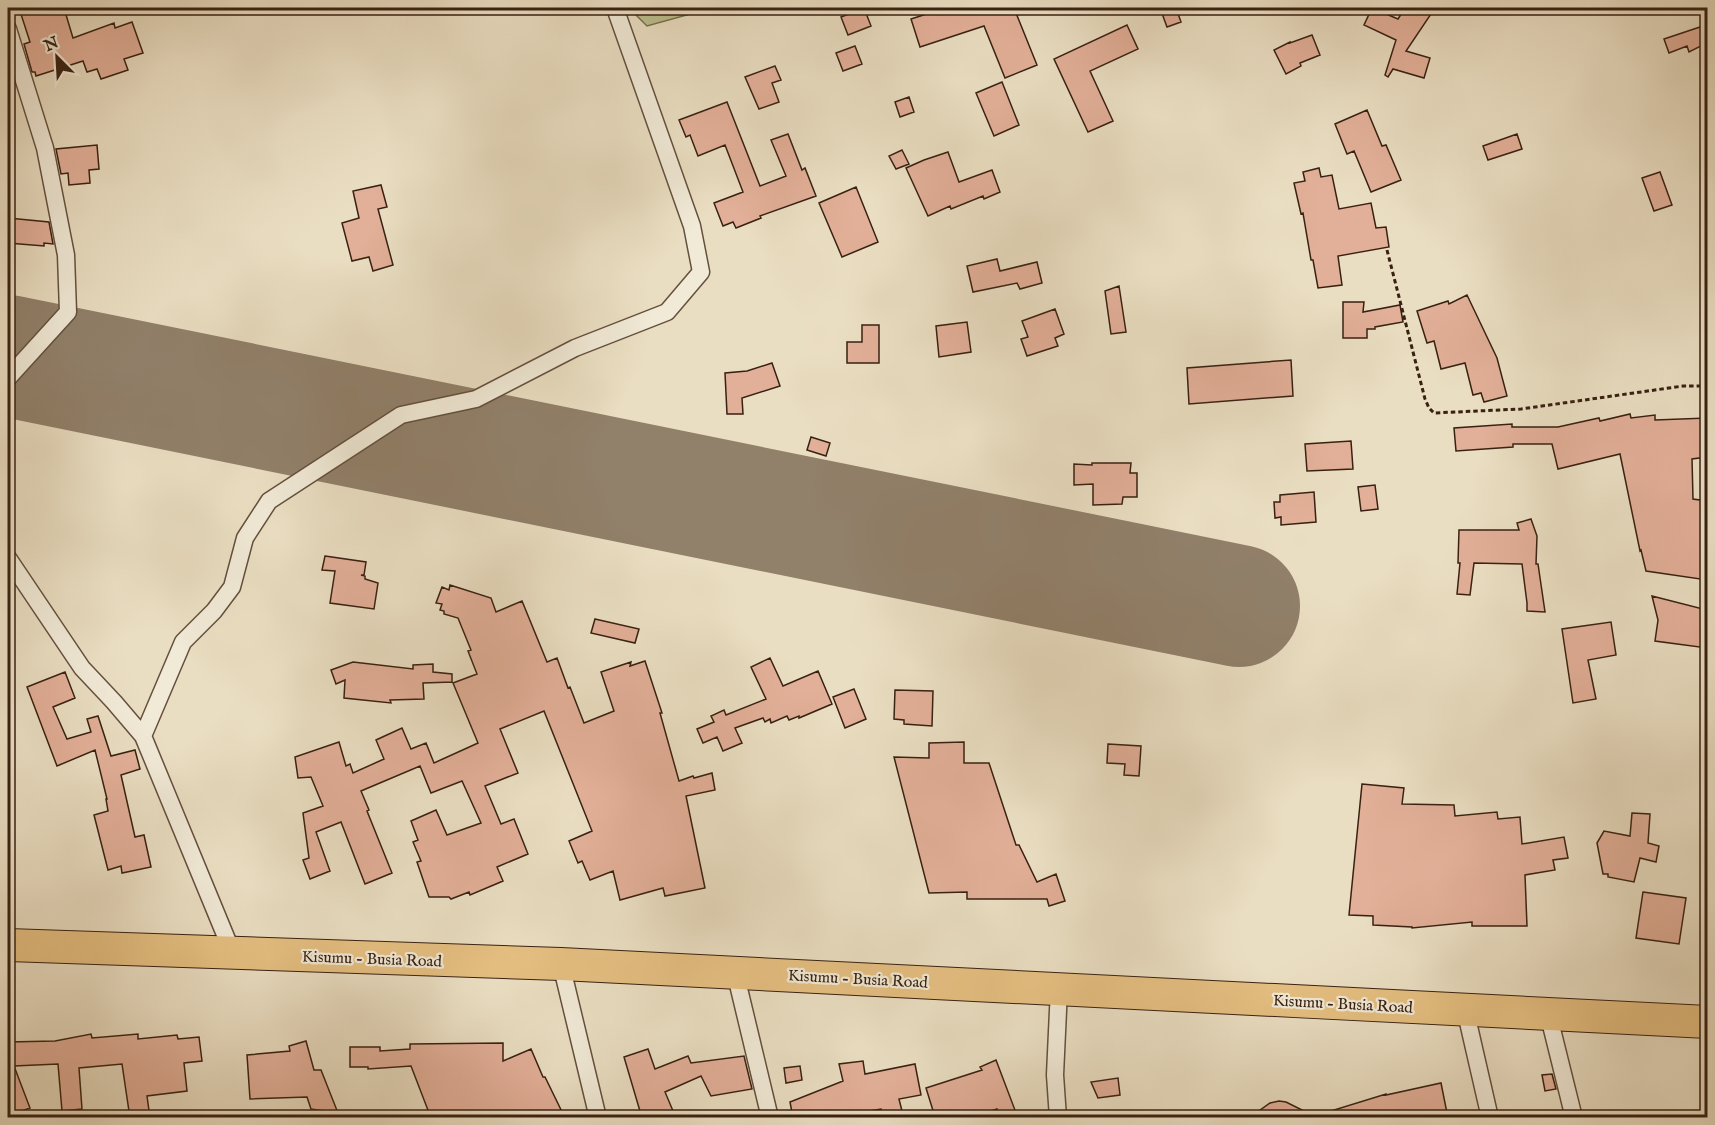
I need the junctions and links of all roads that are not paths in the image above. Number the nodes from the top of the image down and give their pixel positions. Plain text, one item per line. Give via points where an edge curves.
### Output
1 (615, 8) edge
2 (8, 29) edge
3 (8, 378) edge
4 (8, 558) edge
5 (143, 736) junction
6 (8, 945) edge
7 (233, 954) junction
8 (561, 964) junction
9 (735, 972) junction
10 (1059, 988) junction
11 (1465, 1009) junction
12 (1548, 1013) junction
13 (1707, 1022) edge
14 (598, 1118) edge
15 (770, 1118) edge
16 (1058, 1118) edge
17 (1490, 1118) edge
18 (1574, 1118) edge

1 - 5 street via 692,226 700,272 668,312 575,348 476,399 401,415 269,501 245,538 232,587 183,642
2 - 3 street via 45,148 66,255 68,312
4 - 5 street via 82,668
5 - 7 street
6 - 7 highway, Kisumu - Busia Road
7 - 8 highway, Kisumu - Busia Road
8 - 9 highway, Kisumu - Busia Road
8 - 14 street
9 - 10 highway, Kisumu - Busia Road
9 - 15 street
10 - 11 highway, Kisumu - Busia Road
10 - 16 street
11 - 12 highway, Kisumu - Busia Road
11 - 17 street
12 - 13 highway, Kisumu - Busia Road
12 - 18 street

